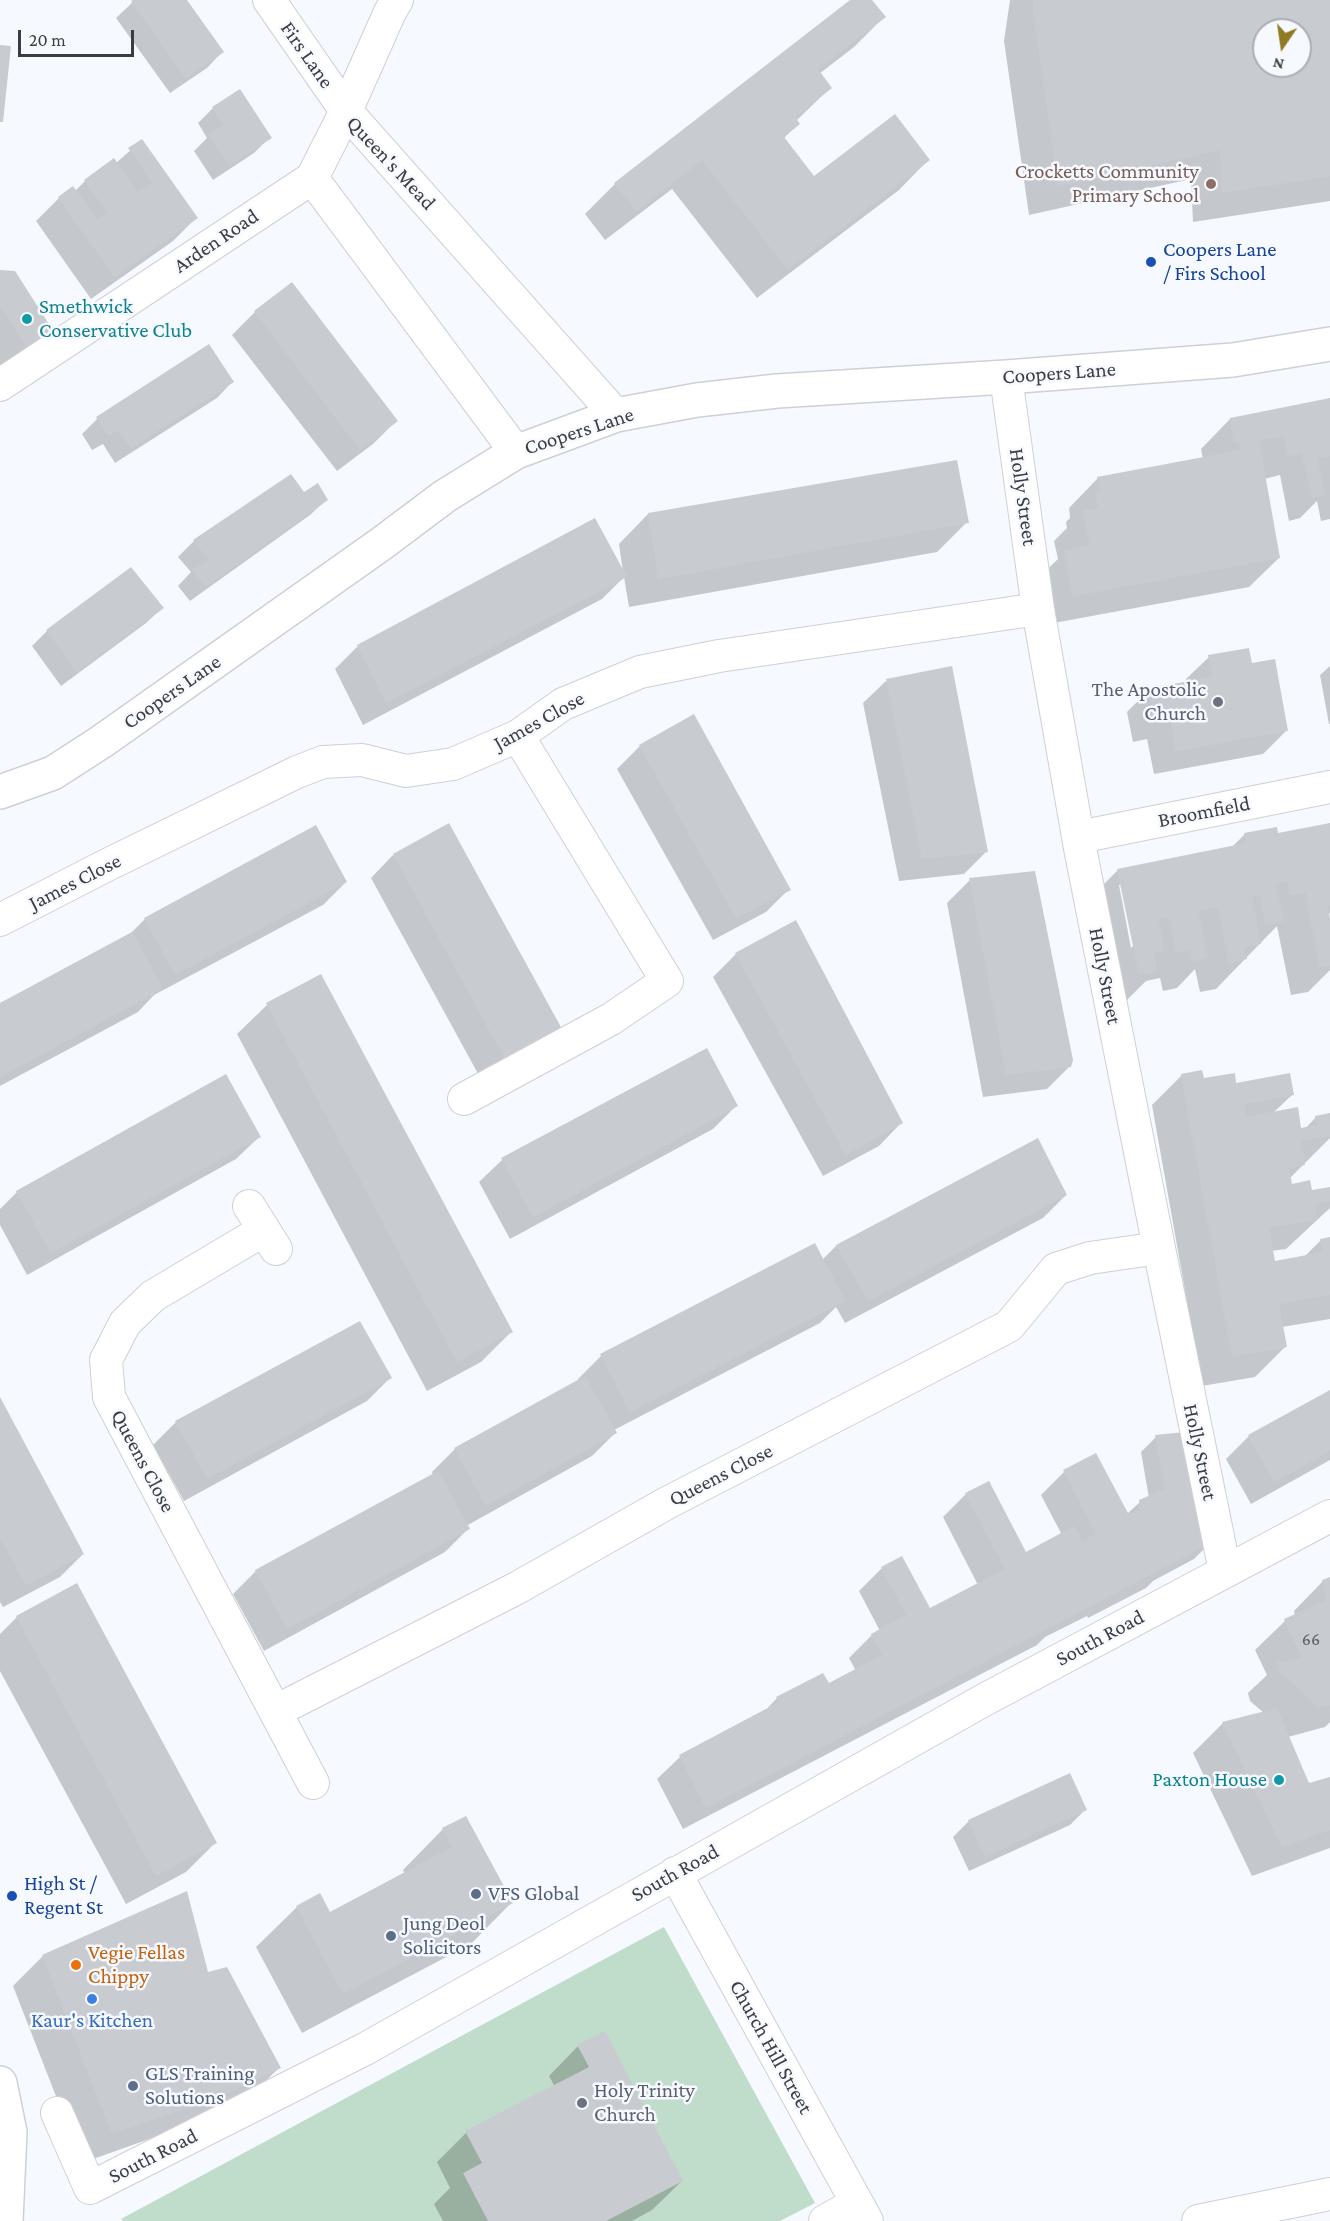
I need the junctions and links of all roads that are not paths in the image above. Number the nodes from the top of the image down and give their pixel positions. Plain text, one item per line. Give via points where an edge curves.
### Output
1 (269, 0) edge
2 (397, 0) edge
3 (346, 111) junction
4 (312, 178) junction
5 (1330, 344) edge
6 (1006, 377) junction
7 (0, 385) edge
8 (616, 415) junction
9 (516, 452) junction
10 (1038, 609) junction
11 (518, 736) junction
12 (1330, 787) edge
13 (0, 792) edge
14 (1079, 837) junction
15 (0, 920) edge
16 (464, 1099) dead end
17 (263, 1228) dead end
18 (1158, 1248) junction
19 (1330, 1516) edge
20 (1225, 1571) junction
21 (276, 1711) junction
22 (313, 1783) dead end
23 (675, 1873) junction
24 (0, 2083) edge
25 (57, 2113) dead end
26 (1330, 2194) edge
27 (862, 2212) edge
28 (6, 2221) edge
29 (825, 2221) edge
30 (1198, 2221) edge

1 - 3 street, Firs Lane
2 - 3 street
3 - 4 street, Queen's Mead
3 - 8 street, Queen's Mead
4 - 7 street, Arden Road
4 - 9 street
5 - 6 street, Coopers Lane via 1233,360
6 - 8 street, Coopers Lane via 777,391
6 - 10 street, Holly Street
8 - 9 street, Coopers Lane
9 - 13 street, Coopers Lane via 445,496 101,742 53,773
10 - 11 street, James Close via 640,672 563,704
10 - 14 street, Holly Street
11 - 15 street, James Close via 453,764 406,771 362,760 323,762
11 - 16 street via 667,981 611,1019
12 - 14 street, Broomfield
14 - 18 street, Holly Street
17 - 21 street, Queens Close via 153,1296 125,1323 106,1360 109,1397
18 - 20 street, Holly Street
18 - 21 street, Queens Close via 1090,1258 1056,1269 1009,1326 666,1503 518,1588
19 - 20 street, South Road
20 - 23 street, South Road
21 - 22 street, Queens Close
23 - 25 street, South Road via 365,2049 90,2188
23 - 27 street, Church Hill Street
24 - 28 street via 10,2132
26 - 30 street
27 - 29 street

